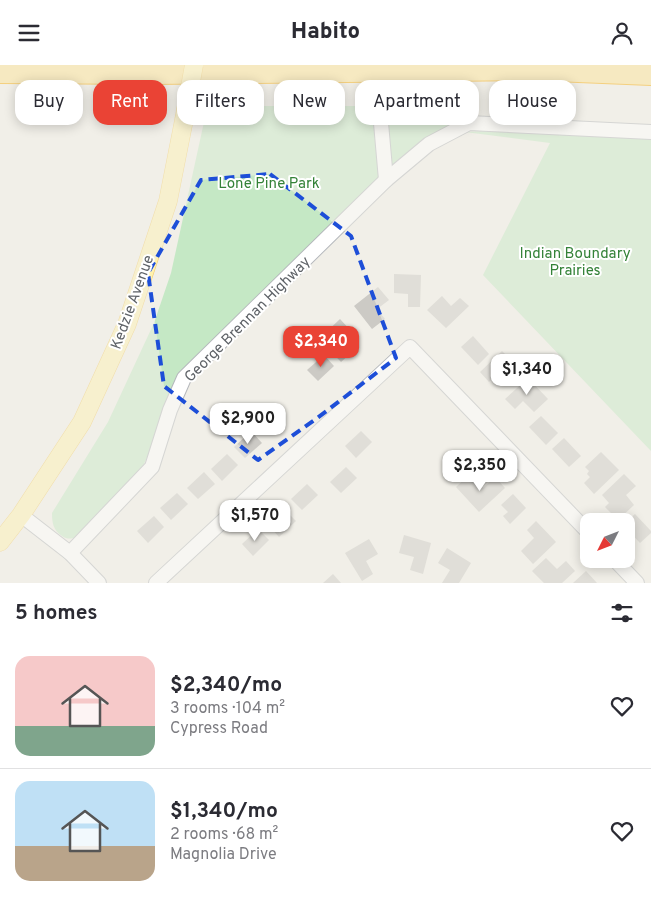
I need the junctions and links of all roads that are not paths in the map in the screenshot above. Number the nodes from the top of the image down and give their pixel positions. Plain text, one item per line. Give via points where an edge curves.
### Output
1 (194, 65) edge
2 (400, 65) edge
3 (542, 70) junction
4 (0, 73) edge
5 (651, 75) edge
6 (381, 125) edge
7 (651, 132) edge
8 (386, 180) junction
9 (21, 515) junction
10 (580, 524) edge
11 (0, 541) edge
12 (70, 553) junction
13 (623, 568) edge
14 (99, 583) edge
15 (156, 583) edge
16 (637, 583) edge

1 - 9 main road, Kedzie Avenue, bridge via 168,201 127,324 82,422
2 - 3 highway
3 - 4 highway
3 - 5 highway
6 - 8 street
7 - 8 street, George Brennan Highway via 470,123 429,144
8 - 12 street, George Brennan Highway via 184,378 152,467
9 - 11 main road, Kedzie Avenue
9 - 12 street
10 - 15 street via 410,347
12 - 14 street
13 - 16 street

